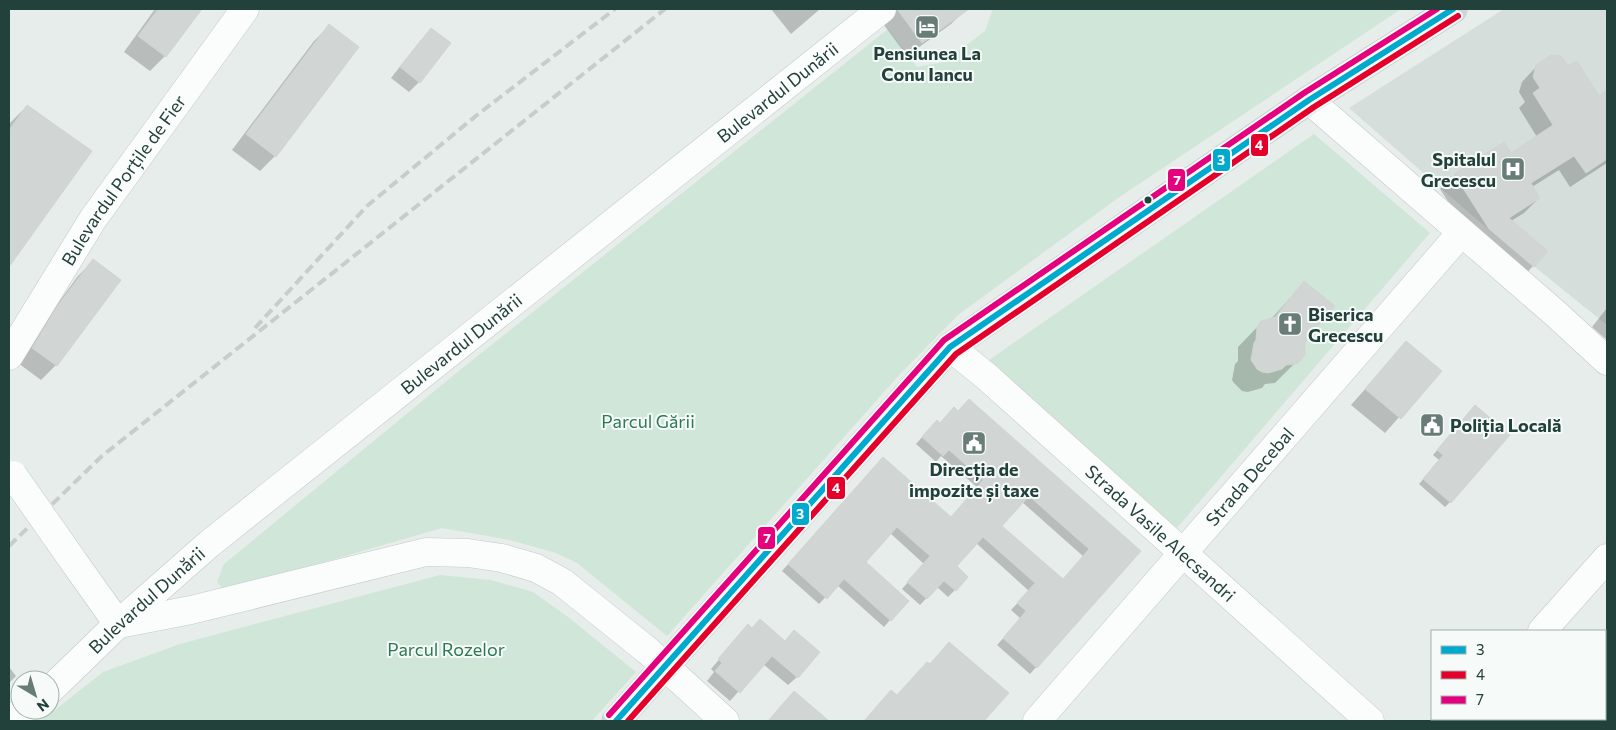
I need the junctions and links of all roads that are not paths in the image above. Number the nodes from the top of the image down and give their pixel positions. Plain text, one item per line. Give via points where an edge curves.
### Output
1 (245, 9) edge
2 (882, 9) edge
3 (1453, 9) edge
4 (1309, 100) junction
5 (1461, 233) junction
6 (950, 347) junction
7 (9, 356) edge
8 (1607, 361) edge
9 (11, 472) edge
10 (1183, 553) junction
11 (1607, 558) edge
12 (118, 624) junction
13 (1543, 630) edge
14 (665, 666) junction
15 (60, 680) edge
16 (616, 721) edge
17 (725, 721) edge
18 (1037, 721) edge
19 (1370, 721) edge

1 - 7 street, Bulevardul Porțile de Fier via 93,219
2 - 12 street, Bulevardul Dunării via 209,544
3 - 4 main road
4 - 5 street
4 - 6 main road
5 - 8 street
5 - 10 street, Strada Decebal
6 - 10 street, Strada Vasile Alecsandri
6 - 14 main road
9 - 12 street, bridge
10 - 18 street, Strada Decebal
10 - 19 street, Strada Vasile Alecsandri
11 - 13 street
12 - 14 street via 191,610 426,552 468,553 528,566 562,582
12 - 15 street, Bulevardul Dunării
14 - 16 main road
14 - 17 street

